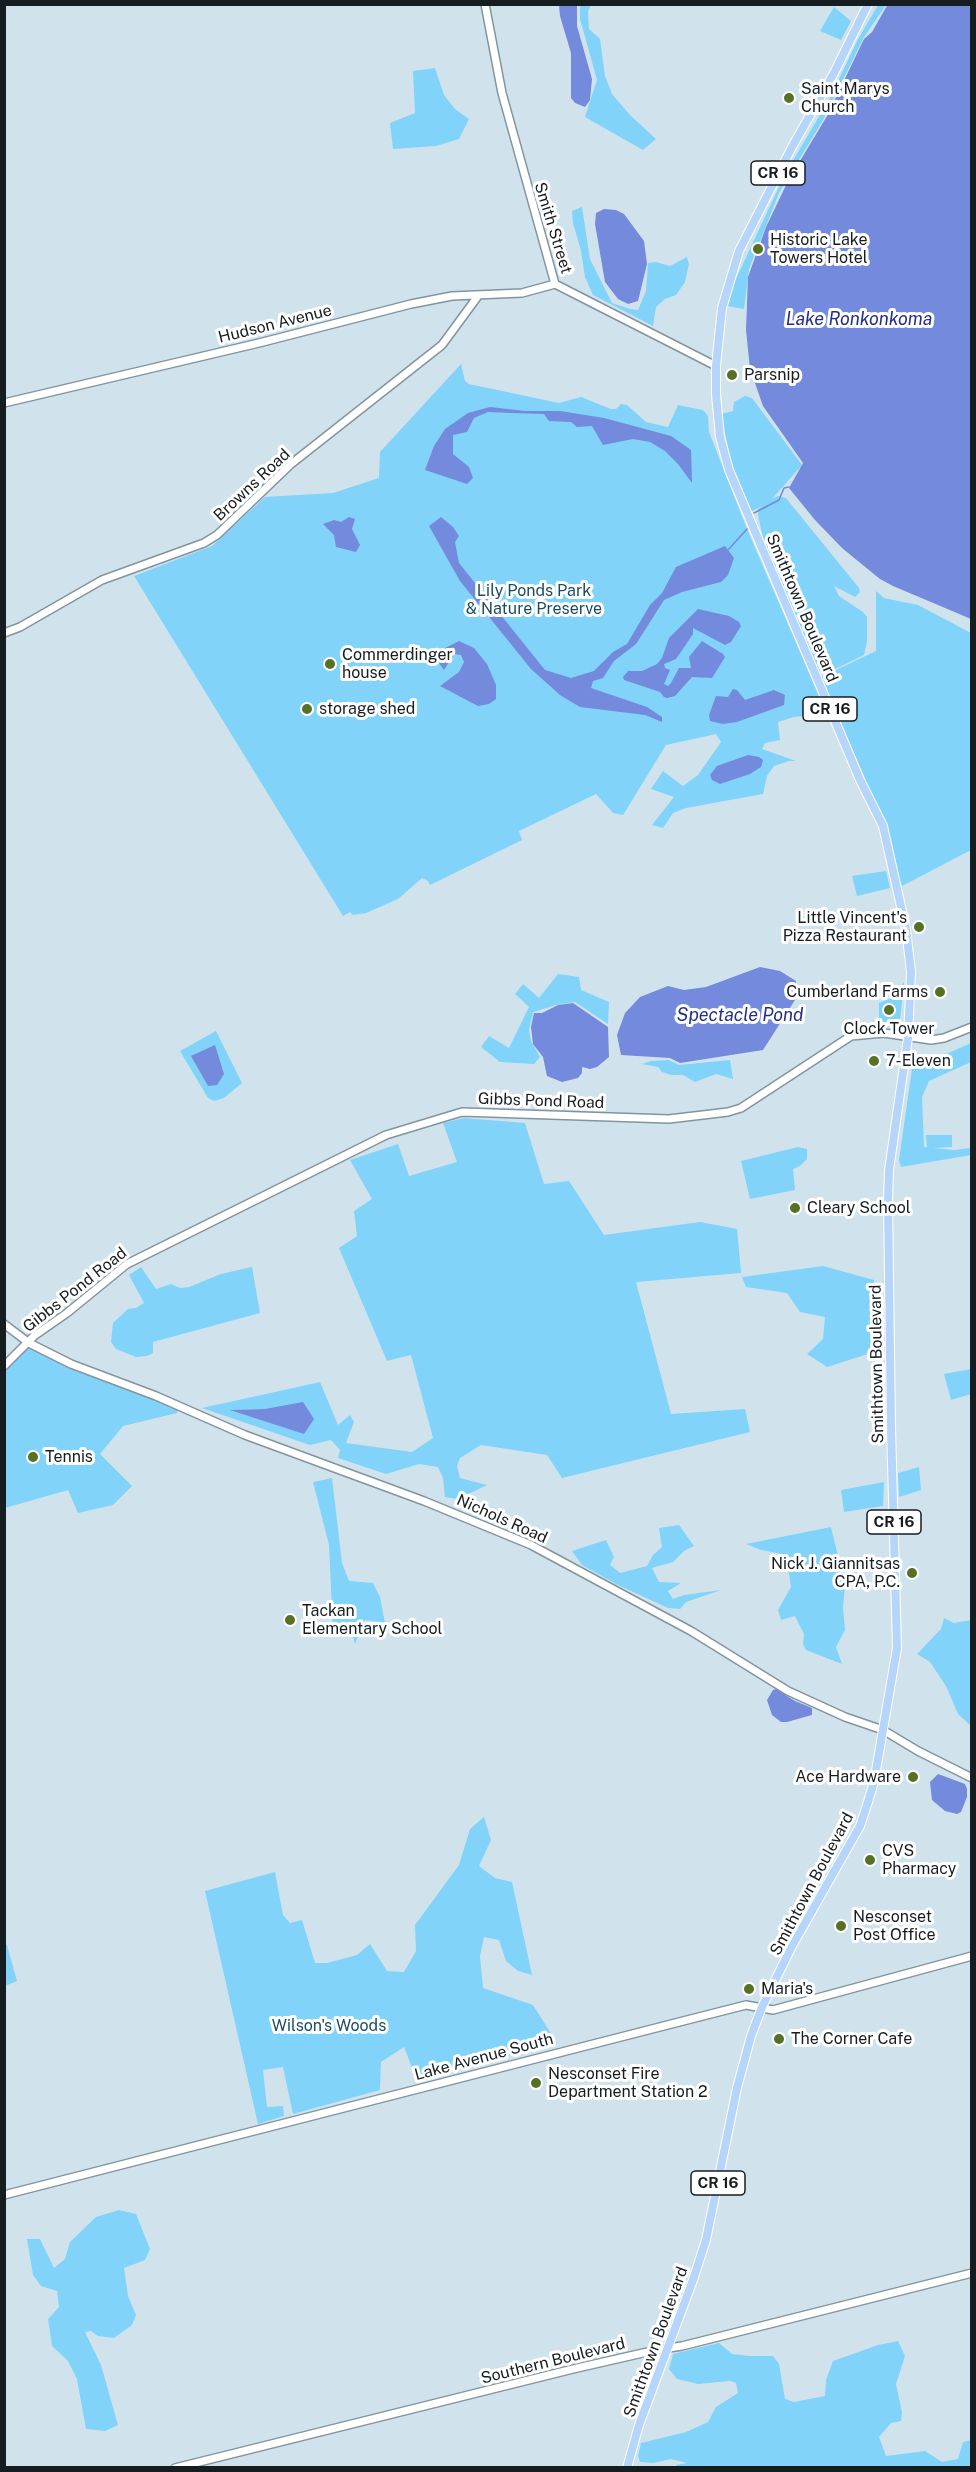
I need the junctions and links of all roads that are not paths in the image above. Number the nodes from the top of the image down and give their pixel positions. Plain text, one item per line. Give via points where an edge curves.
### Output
1 (485, 4) edge
2 (868, 4) edge
3 (555, 284) junction
4 (478, 296) junction
5 (716, 366) junction
6 (4, 403) edge
7 (4, 633) edge
8 (972, 1027) edge
9 (908, 1038) junction
10 (4, 1324) edge
11 (29, 1343) junction
12 (4, 1366) edge
13 (883, 1730) junction
14 (972, 1778) edge
15 (972, 1956) edge
16 (762, 2007) junction
17 (4, 2195) edge
18 (972, 2273) edge
19 (668, 2348) junction
20 (175, 2468) edge
21 (627, 2468) edge

1 - 3 street, Smith Street via 502,93
2 - 5 main road, Smithtown Boulevard / CR 16 via 739,251 722,308
3 - 4 street, Hudson Avenue via 522,293
3 - 5 street, Smith Street
4 - 6 street, Hudson Avenue via 452,296 411,304
4 - 7 street, Browns Road via 442,345 293,463 217,536 102,580
5 - 9 main road, Smithtown Boulevard / CR 16 via 720,436 729,470 883,826 909,952
8 - 9 street, Gibbs Pond Road via 943,1038
9 - 11 street, Gibbs Pond Road via 884,1033 851,1036 741,1108 728,1112 669,1119 462,1112 386,1136 127,1264
9 - 13 main road, Smithtown Boulevard / CR 16 via 888,1200 897,1648
10 - 11 street, Nichols Road
11 - 12 street, Gibbs Pond Road
11 - 13 street, Nichols Road via 245,1435 522,1541 691,1631 788,1691
13 - 14 street, Nichols Road
13 - 16 main road, Smithtown Boulevard / CR 16 via 874,1782 860,1826
15 - 16 street, Lake Avenue South via 773,2010
16 - 17 street, Lake Avenue South via 746,2006 691,2019
16 - 19 main road, Smithtown Boulevard / CR 16 via 736,2088 706,2240
18 - 19 street, Southern Boulevard
19 - 20 street, Southern Boulevard
19 - 21 main road, Smithtown Boulevard / CR 16

